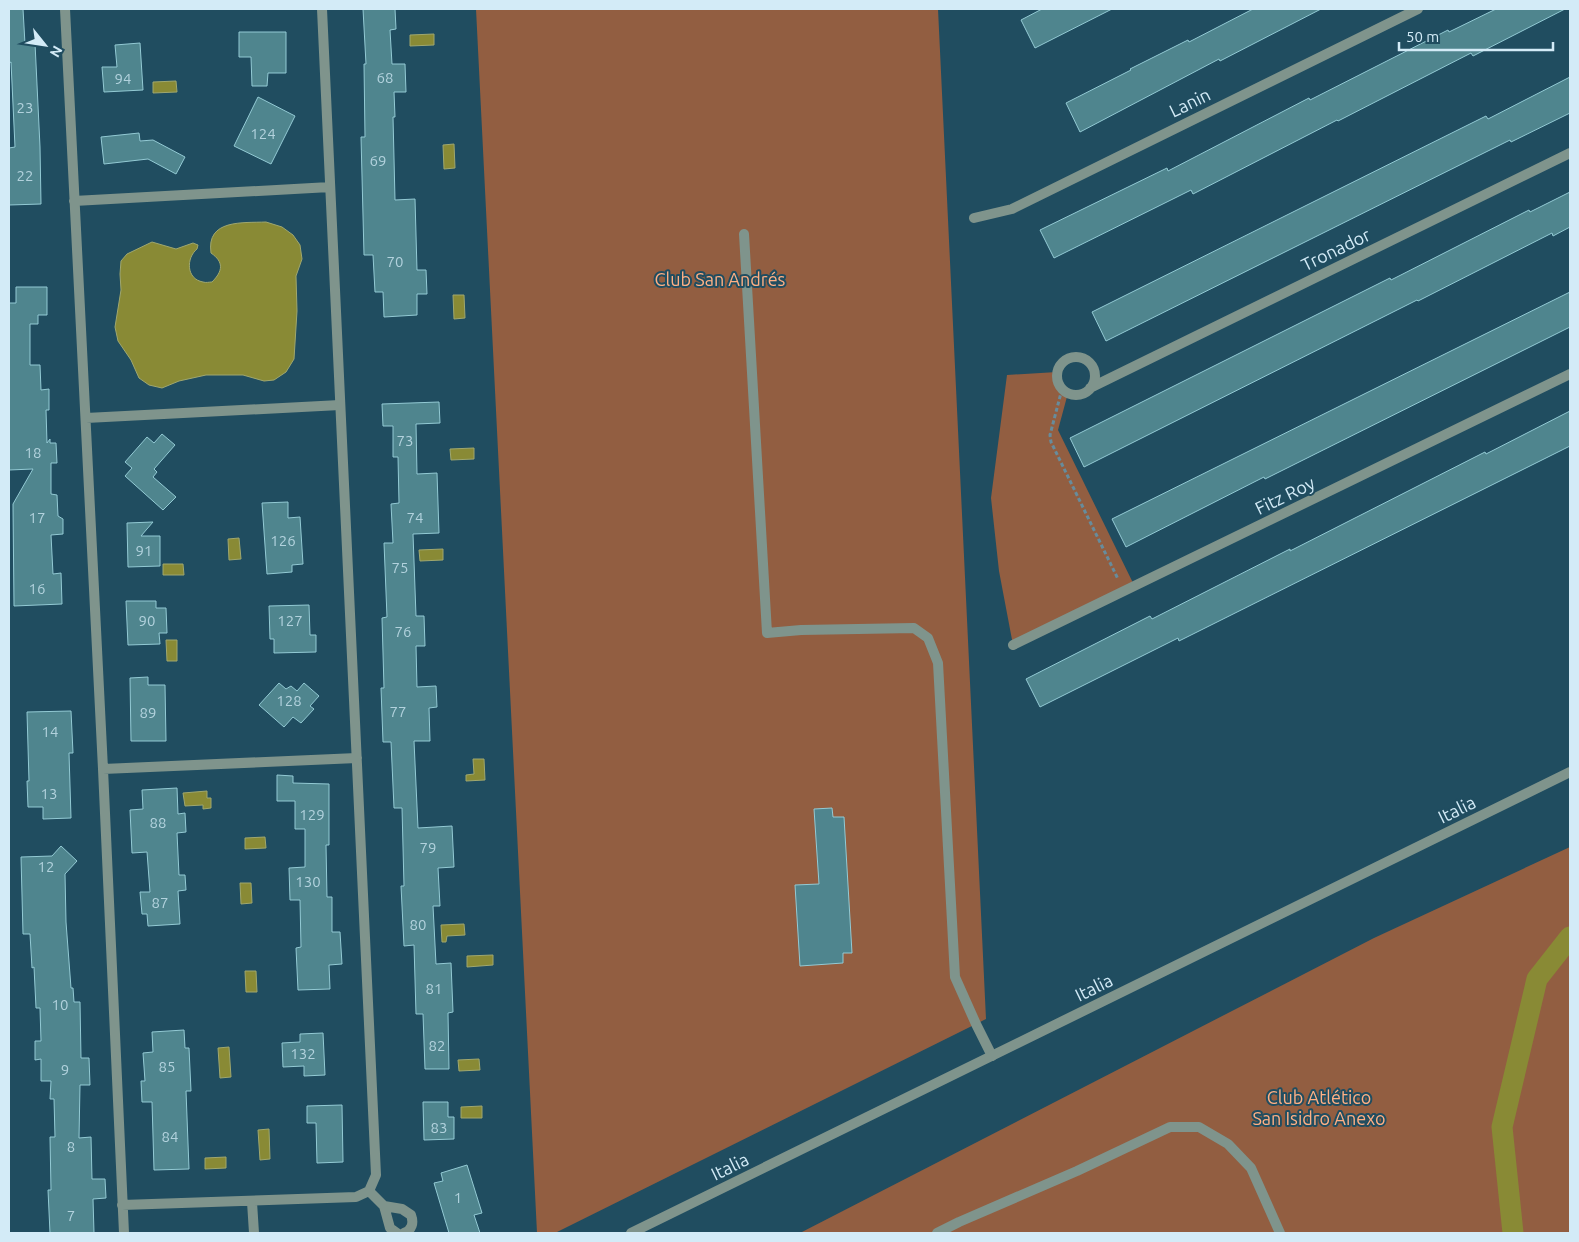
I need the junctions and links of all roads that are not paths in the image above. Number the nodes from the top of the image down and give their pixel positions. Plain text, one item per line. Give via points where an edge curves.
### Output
1 (65, 9) edge
2 (322, 9) edge
3 (1418, 9) edge
4 (1570, 153) edge
5 (330, 187) junction
6 (74, 201) junction
7 (974, 218) dead end
8 (744, 234) dead end
9 (1092, 365) junction
10 (1570, 374) edge
11 (1116, 376) junction
12 (1090, 388) junction
13 (340, 405) junction
14 (86, 418) junction
15 (1013, 645) dead end
16 (356, 758) junction
17 (104, 769) junction
18 (1570, 772) edge
19 (992, 1056) junction
20 (369, 1191) junction
21 (252, 1202) junction
22 (122, 1205) junction
23 (384, 1206) junction
24 (124, 1233) edge
25 (254, 1233) edge
26 (396, 1233) edge
27 (404, 1233) edge
28 (632, 1233) edge
29 (937, 1233) edge
30 (1280, 1233) edge

1 - 6 street
2 - 5 street
3 - 7 street, Lanin via 1012,209
4 - 11 street, Tronador
5 - 6 street
5 - 13 street
6 - 14 street
8 - 19 street via 767,633 914,628 928,638 938,663 955,977
9 - 11 street via 1103,373
9 - 12 street via 1095,377
9 - 12 street, Tronador via 1075,357 1064,361 1057,372 1062,389 1080,394
10 - 15 street, Fitz Roy
11 - 12 street, Tronador
13 - 14 street
13 - 16 street
14 - 17 street
16 - 17 street
16 - 20 street via 376,1176
17 - 22 street
18 - 19 street, Italia
19 - 28 street, Italia
20 - 21 street via 356,1197
20 - 23 street
21 - 22 street
21 - 25 street
22 - 24 street
23 - 26 street via 390,1228
23 - 27 street via 402,1209 412,1215 412,1226
29 - 30 street via 1170,1127 1199,1127 1228,1144 1251,1168

